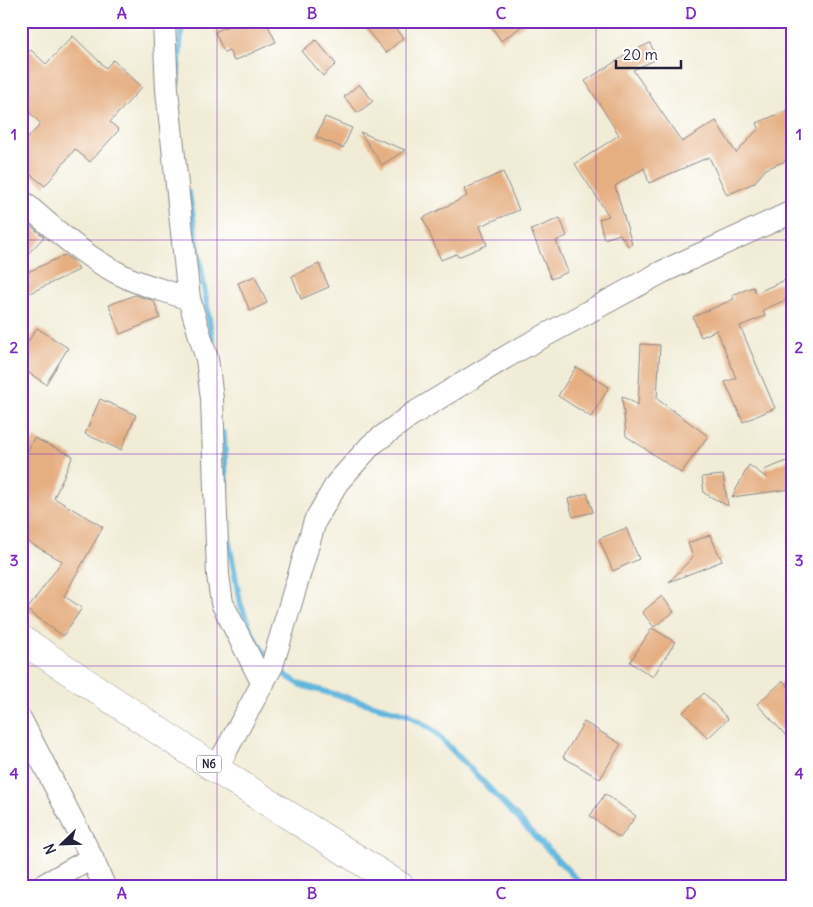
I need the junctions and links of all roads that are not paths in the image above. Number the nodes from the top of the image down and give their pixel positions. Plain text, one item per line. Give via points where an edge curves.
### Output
1 (164, 21) edge
2 (21, 200) edge
3 (792, 212) edge
4 (189, 299) junction
5 (21, 639) edge
6 (263, 684) junction
7 (21, 720) edge
8 (216, 769) junction
9 (92, 858) junction
10 (42, 886) edge
11 (104, 886) edge
12 (400, 886) edge

1 - 4 street via 167,90
2 - 4 street via 85,253 106,266 130,279
3 - 6 street via 662,272 511,354 412,415 371,445 337,483 315,521 272,666
4 - 6 street via 207,359 211,389 218,575 222,603
5 - 8 main road, N6
6 - 8 street
7 - 9 street
8 - 12 main road, N6
9 - 10 street
9 - 11 street

